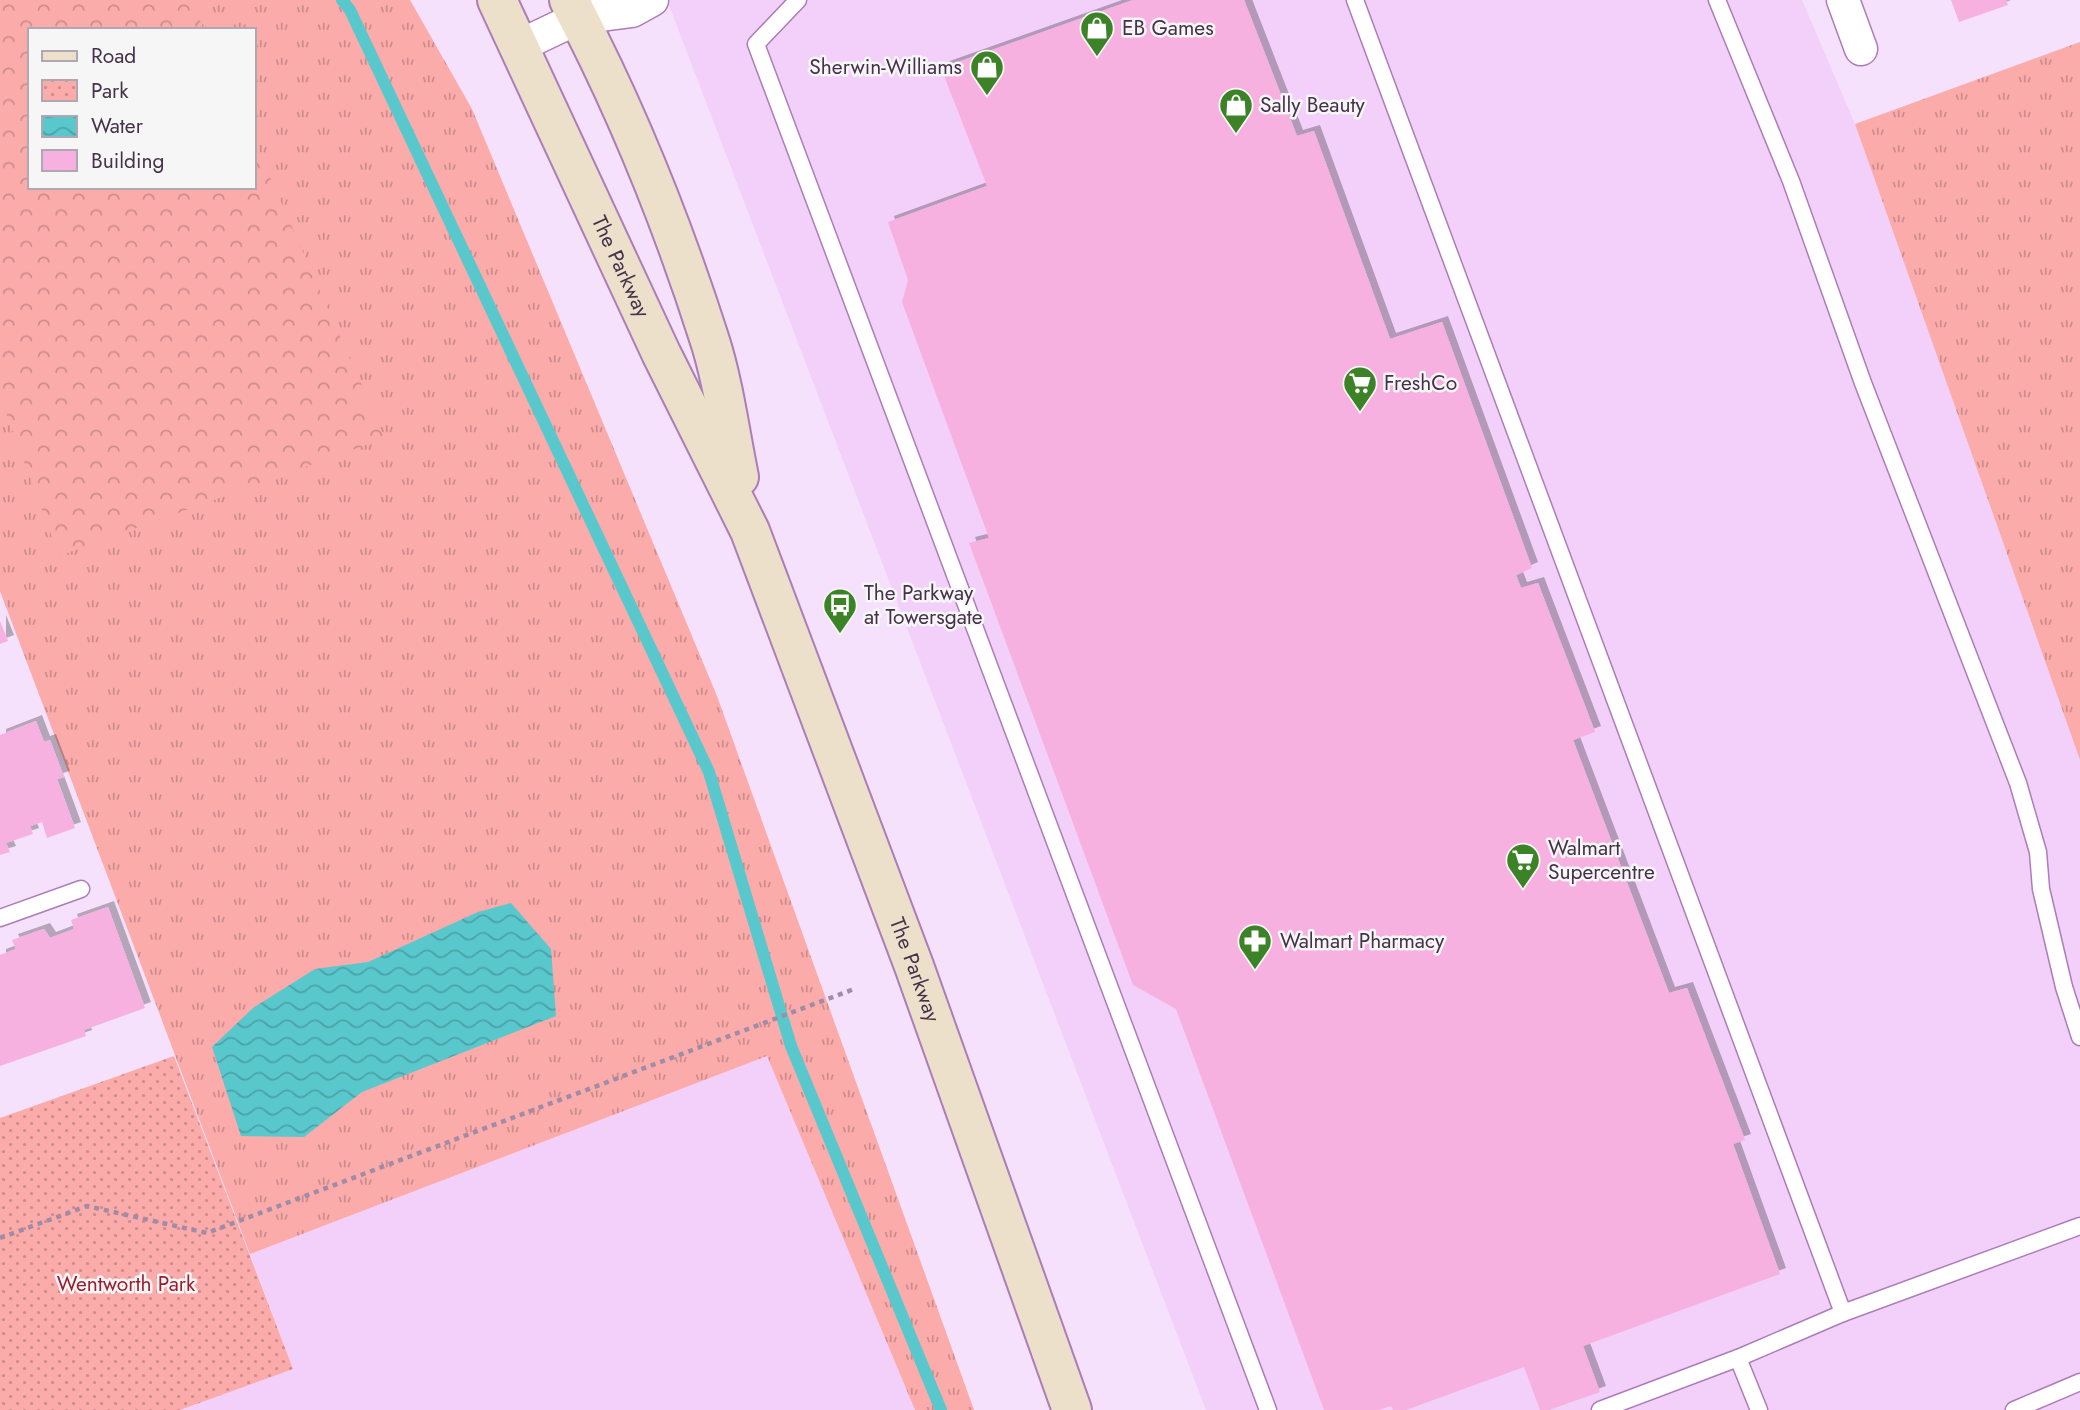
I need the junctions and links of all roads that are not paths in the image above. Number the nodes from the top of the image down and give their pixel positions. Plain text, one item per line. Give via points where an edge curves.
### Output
1 (497, 0) edge
2 (652, 0) edge
3 (798, 0) edge
4 (1356, 0) edge
5 (1717, 0) edge
6 (1843, 0) edge
7 (579, 6) edge
8 (519, 46) junction
9 (1861, 49) dead end
10 (750, 531) junction
11 (81, 889) dead end
12 (0, 918) edge
13 (2080, 1037) edge
14 (2076, 1232) edge
15 (1843, 1313) junction
16 (1738, 1358) junction
17 (2080, 1382) edge
18 (1072, 1410) edge
19 (1268, 1410) edge
20 (1600, 1410) edge
21 (1759, 1410) edge
22 (2014, 1410) edge

1 - 8 main road, The Parkway
2 - 7 street via 632,11
3 - 19 lane via 756,44
4 - 15 lane
5 - 13 lane via 1791,181 1858,370 2018,783 2038,852 2041,889 2064,987
6 - 9 street
7 - 8 street
7 - 10 main road, The Parkway via 656,192 711,343
8 - 10 main road, The Parkway via 661,353
10 - 18 main road, The Parkway via 914,966
11 - 12 lane
14 - 15 lane
15 - 16 lane
16 - 20 lane
16 - 21 lane
17 - 22 lane

